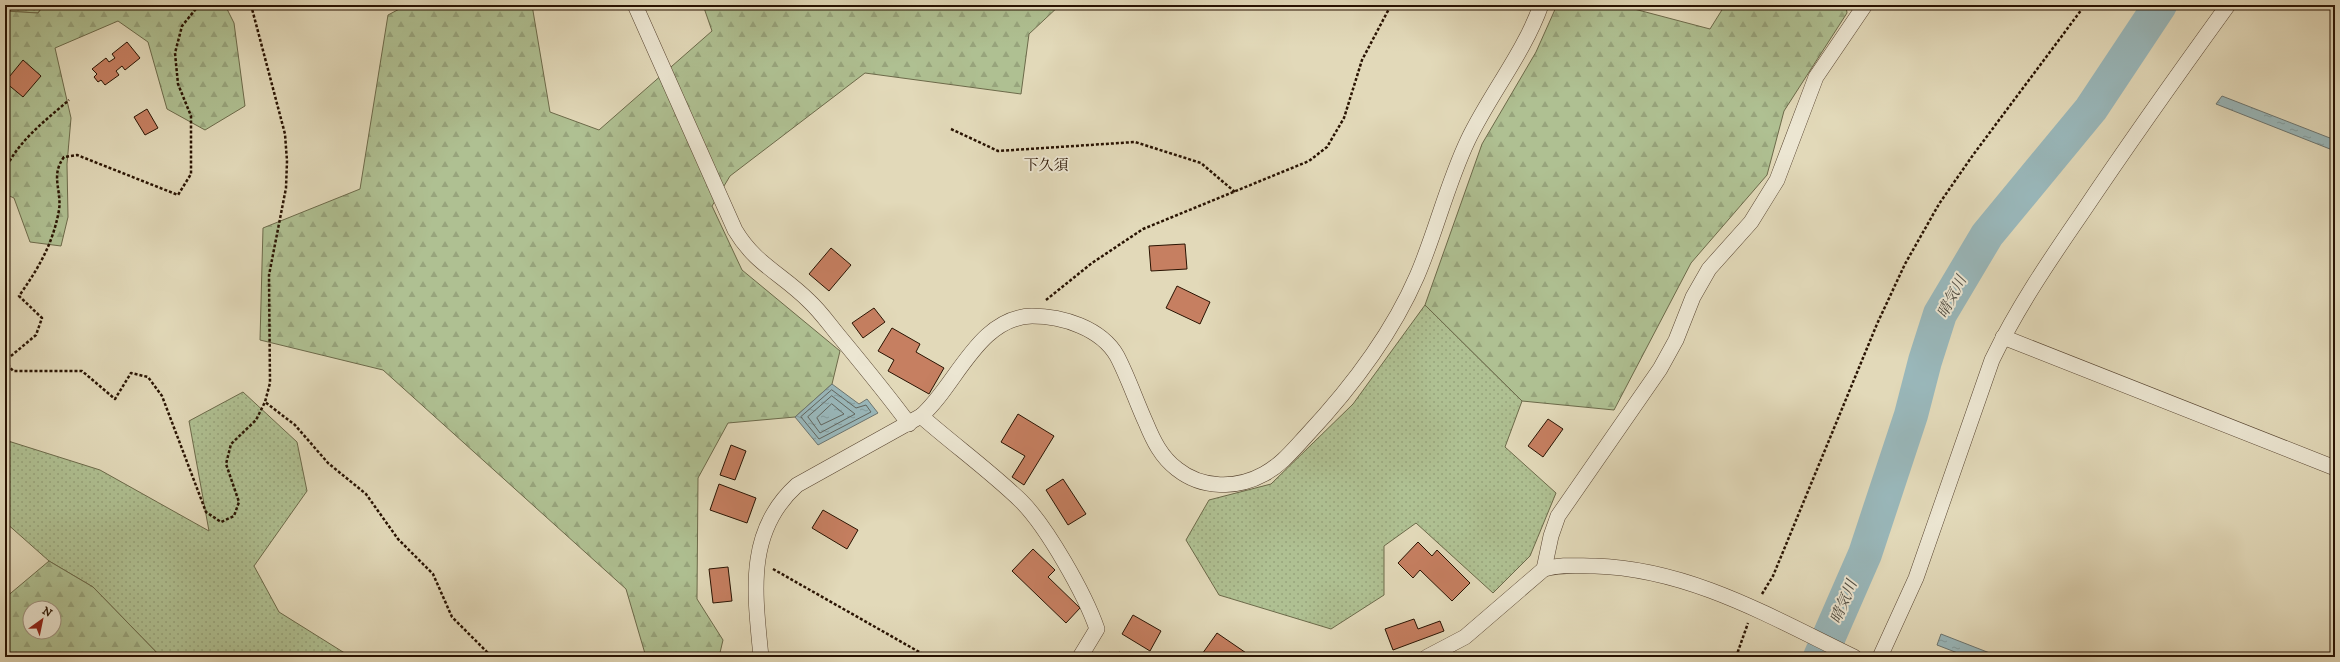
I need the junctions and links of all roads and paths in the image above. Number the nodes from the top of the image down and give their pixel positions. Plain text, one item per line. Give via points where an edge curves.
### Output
1 (199, 5) edge
2 (251, 5) edge
3 (635, 5) edge
4 (1391, 5) edge
5 (1541, 5) edge
6 (1865, 5) edge
7 (2085, 5) edge
8 (2228, 5) edge
9 (69, 100) dead end
10 (951, 130) dead end
11 (5, 170) edge
12 (1235, 192) junction
13 (1031, 316) junction
14 (2003, 337) junction
15 (266, 402) junction
16 (915, 420) junction
17 (2335, 468) edge
18 (757, 561) junction
19 (1544, 569) junction
20 (1752, 609) junction
21 (492, 657) edge
22 (762, 657) edge
23 (928, 657) edge
24 (1080, 657) edge
25 (1427, 657) edge
26 (1736, 657) edge
27 (1854, 657) edge
28 (1880, 657) edge

1 - 15 path via 182,26 174,53 178,84 191,116 191,174 178,195 77,155 64,157 57,167 59,208 53,238 37,270 19,296 42,318 36,335 5,361 13,371 82,371 116,399 131,373 148,377 162,396 206,512 221,522 234,516 239,502 226,464 231,444 256,420
2 - 15 path via 284,134 287,161 286,188 270,274 270,383
3 - 16 street via 735,230 745,247 810,302 877,381
4 - 12 path via 1362,60 1344,118 1327,147 1309,161
5 - 13 street via 1532,32 1485,106 1466,144 1416,277 1384,337 1340,399 1282,461 1265,473 1248,482 1231,485 1211,484 1180,472 1168,462 1155,443 1116,355 1109,346 1100,337 1064,320
6 - 19 street via 1816,77 1777,180 1751,222 1710,269 1693,297 1676,340 1660,369 1558,516
7 - 20 path via 1939,204 1912,250 1877,324 1773,576
8 - 14 street via 2138,129 2027,294
9 - 11 path via 38,127 10,160
10 - 12 path via 998,151 1135,142 1201,163
12 - 13 path via 1143,229 1092,263 1044,301
13 - 16 street via 1012,320 992,331 974,348 935,404
14 - 17 street
14 - 28 street via 1992,360 1916,578
15 - 21 path via 295,425 328,463 366,494 398,539 432,574 452,617
16 - 18 street via 797,485 782,498 766,527
16 - 24 street via 1022,502 1055,547 1091,613 1096,629
18 - 22 street via 755,597
18 - 23 path
19 - 20 street via 1558,565 1621,567 1666,575 1740,601
19 - 25 street via 1465,637
20 - 26 path
20 - 27 street

